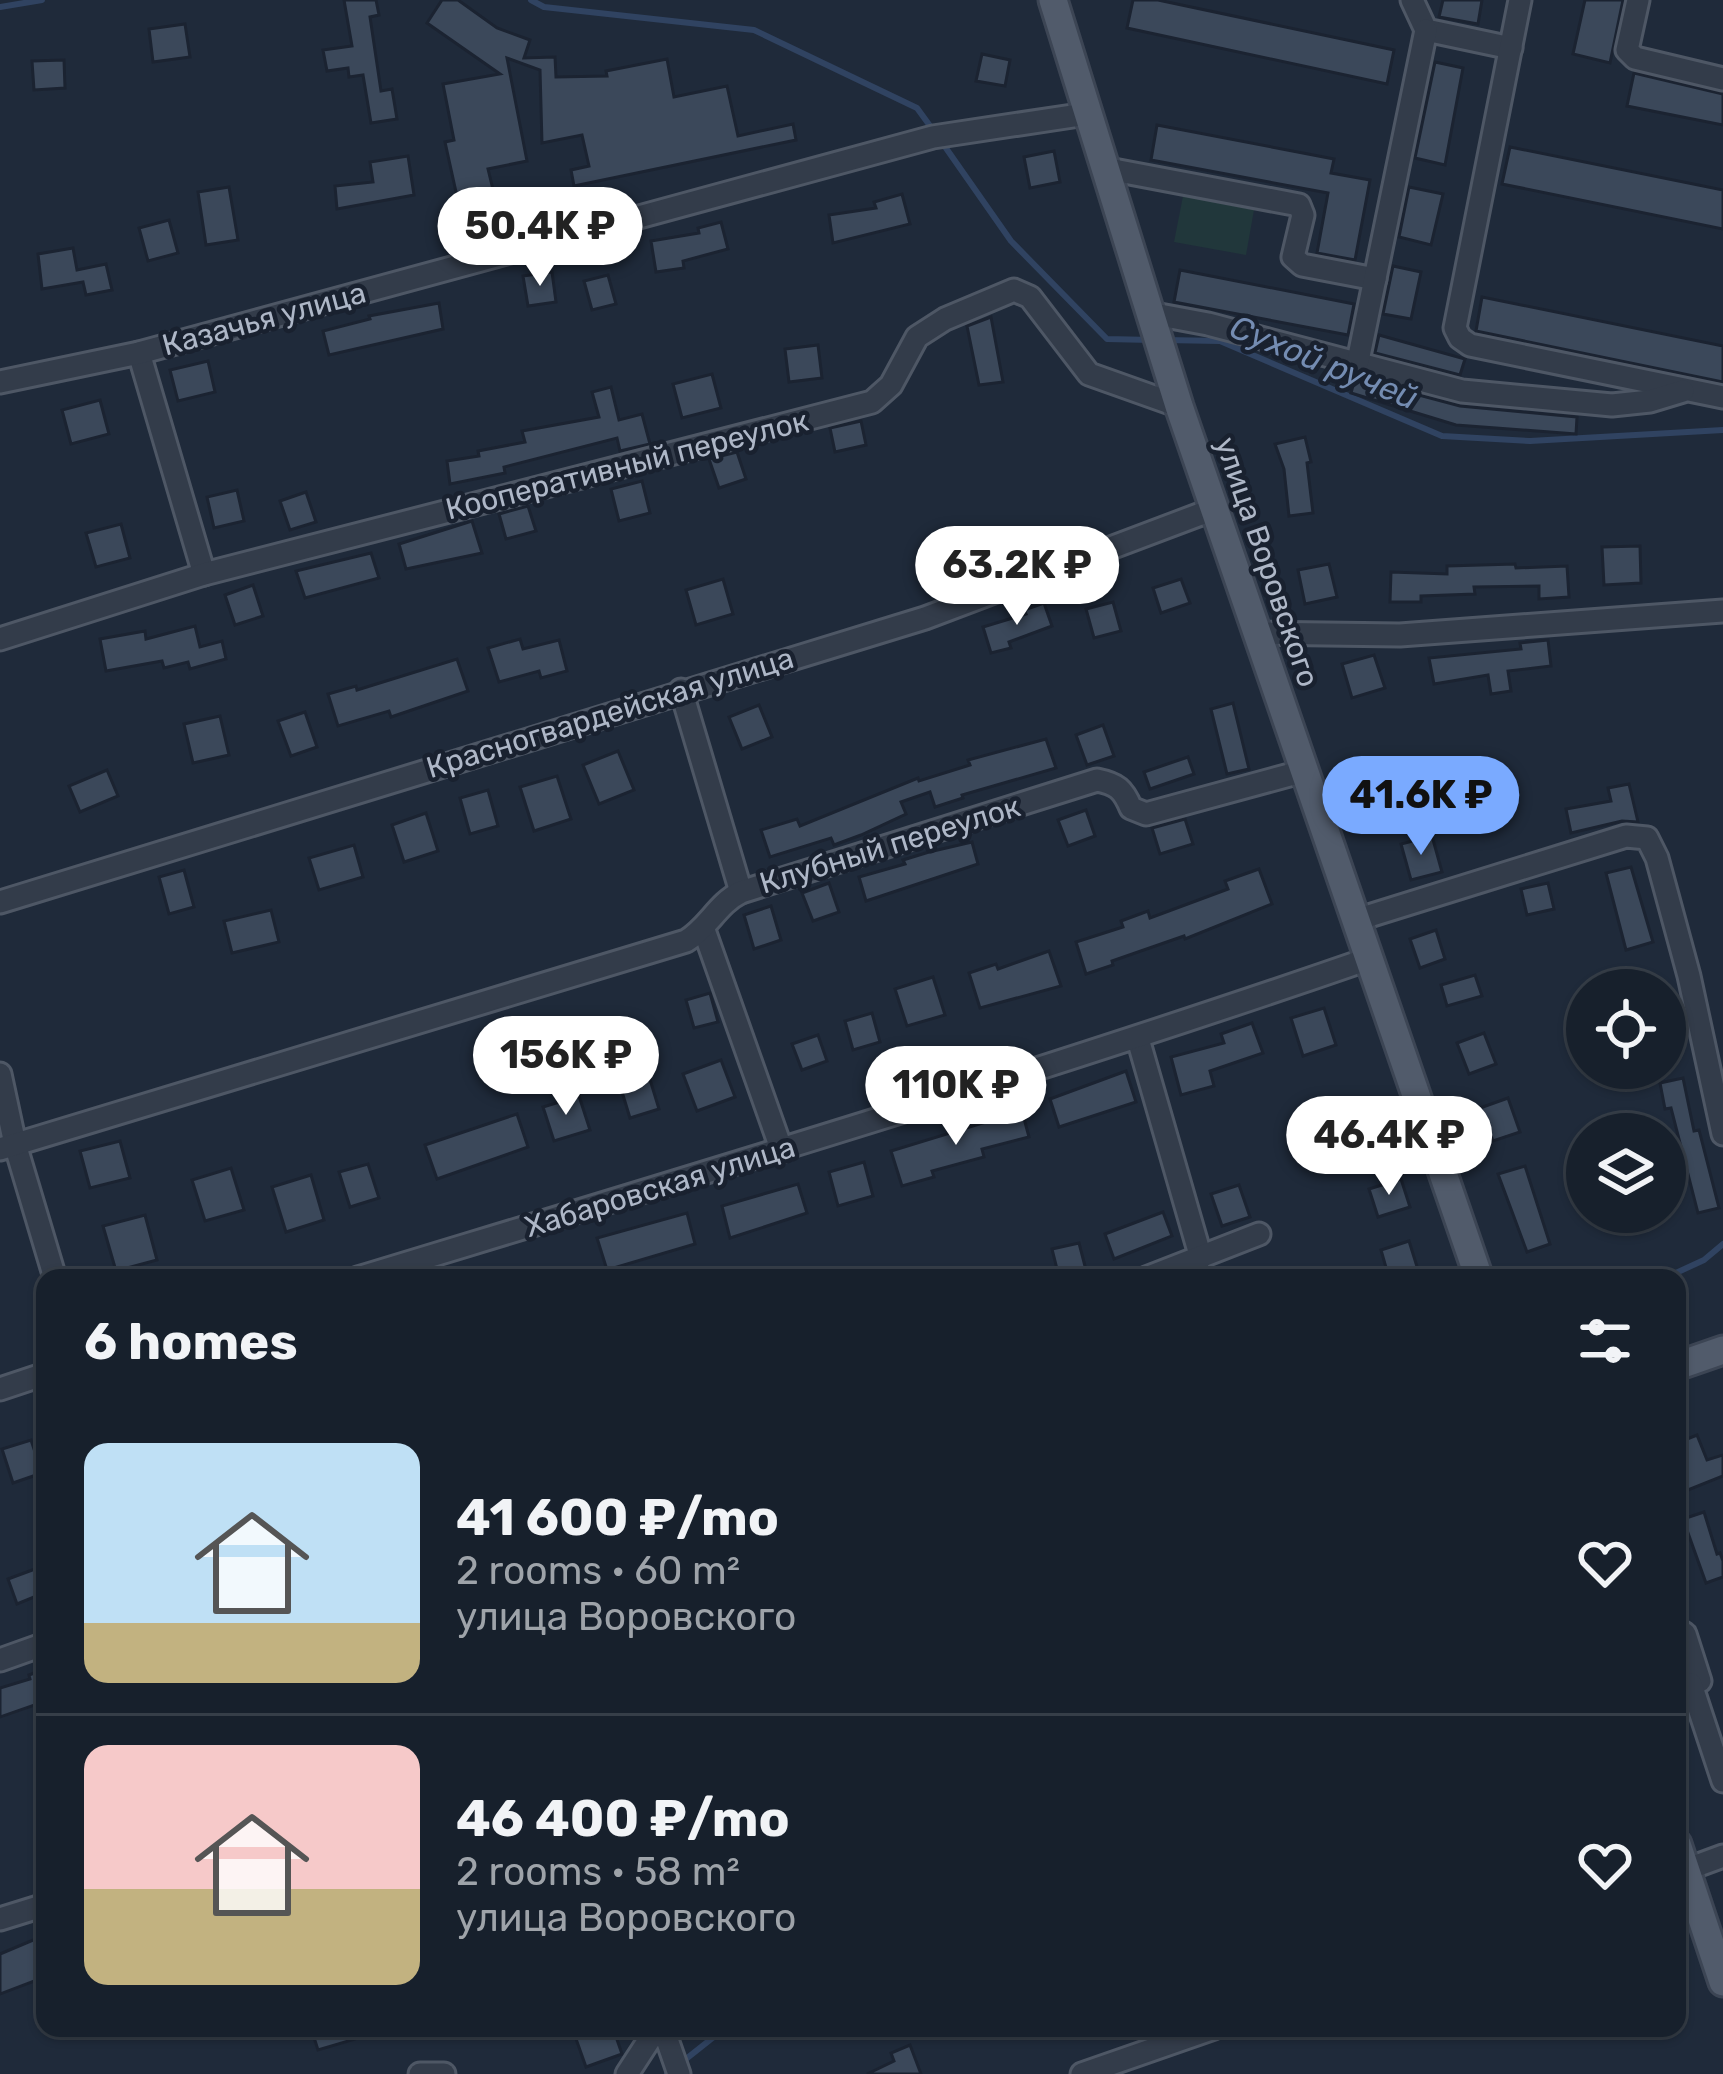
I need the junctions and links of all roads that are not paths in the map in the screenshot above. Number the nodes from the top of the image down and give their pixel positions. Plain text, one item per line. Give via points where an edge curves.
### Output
1 (1053, 0) edge
2 (1412, 0) edge
3 (1520, 0) edge
4 (1638, 0) edge
5 (1426, 30) junction
6 (1511, 48) junction
7 (1723, 79) edge
8 (1086, 114) junction
9 (1103, 168) junction
10 (1375, 279) junction
11 (1149, 313) junction
12 (139, 353) junction
13 (1358, 361) junction
14 (0, 382) edge
15 (1686, 390) junction
16 (1723, 397) edge
17 (1179, 406) junction
18 (1214, 509) junction
19 (204, 574) junction
20 (1723, 611) edge
21 (1257, 633) junction
22 (0, 640) edge
23 (680, 690) junction
24 (1304, 771) junction
25 (741, 892) junction
26 (0, 902) edge
27 (1356, 920) junction
28 (704, 930) junction
29 (1371, 958) junction
30 (1138, 1039) junction
31 (0, 1074) edge
32 (1723, 1134) edge
33 (8, 1146) edge
34 (782, 1151) junction
35 (1258, 1234) dead end
36 (1201, 1258) junction
37 (52, 1269) edge
38 (417, 1269) edge
39 (1171, 1269) edge
40 (1476, 1269) edge
41 (1723, 1350) edge
42 (1686, 1363) edge
43 (36, 1377) edge
44 (0, 1389) edge
45 (36, 1647) edge
46 (0, 1660) edge
47 (1723, 1675) edge
48 (1689, 1685) edge
49 (1723, 1781) edge
50 (1723, 1856) edge
51 (1686, 1861) edge
52 (1686, 1879) edge
53 (36, 1908) edge
54 (0, 1919) edge
55 (1723, 1982) edge
56 (654, 2037) edge
57 (664, 2037) edge
58 (1188, 2037) edge
59 (676, 2065) edge
60 (420, 2074) edge
61 (444, 2074) edge
62 (627, 2074) edge
63 (1082, 2074) edge

1 - 8 main road, улица Воровского
2 - 5 street
3 - 6 street
4 - 7 street via 1628,50 1635,58
5 - 6 street
5 - 10 street
6 - 15 street via 1455,328 1460,338
8 - 9 main road, улица Воровского
8 - 12 street, Казачья улица via 933,137
9 - 10 street via 1299,205 1293,257
9 - 11 main road, улица Воровского
10 - 13 street
11 - 13 street
11 - 17 main road, улица Воровского
12 - 14 street, Казачья улица
12 - 19 street
13 - 15 street via 1462,391 1590,403 1650,401
15 - 16 street
17 - 18 main road, улица Воровского
17 - 19 street, Кооперативный переулок via 1089,374 1030,297 1014,290 917,337 872,402
18 - 21 main road, улица Воровского
18 - 23 street, Красногвардейская улица via 925,618
19 - 22 street, Кооперативный переулок
20 - 21 street via 1400,635
21 - 24 main road, улица Воровского
23 - 25 street
23 - 26 street, Красногвардейская улица
24 - 25 street, Клубный переулок via 1146,814 1114,784 1097,781
24 - 27 main road, улица Воровского
25 - 28 street, Клубный переулок
27 - 29 main road, улица Воровского
27 - 32 street via 1626,836 1647,838 1689,976
28 - 33 street, Клубный переулок
28 - 34 street
29 - 30 street, Хабаровская улица
29 - 40 main road, улица Воровского
30 - 34 street, Хабаровская улица
30 - 36 street
31 - 33 street
33 - 37 street
34 - 38 street, Хабаровская улица
35 - 36 street
36 - 39 street
41 - 42 main road
43 - 44 street
45 - 46 street
47 - 48 street
48 - 49 street
50 - 51 street
52 - 55 main road
53 - 54 street
56 - 62 street
57 - 59 street
58 - 63 street
60 - 61 street

